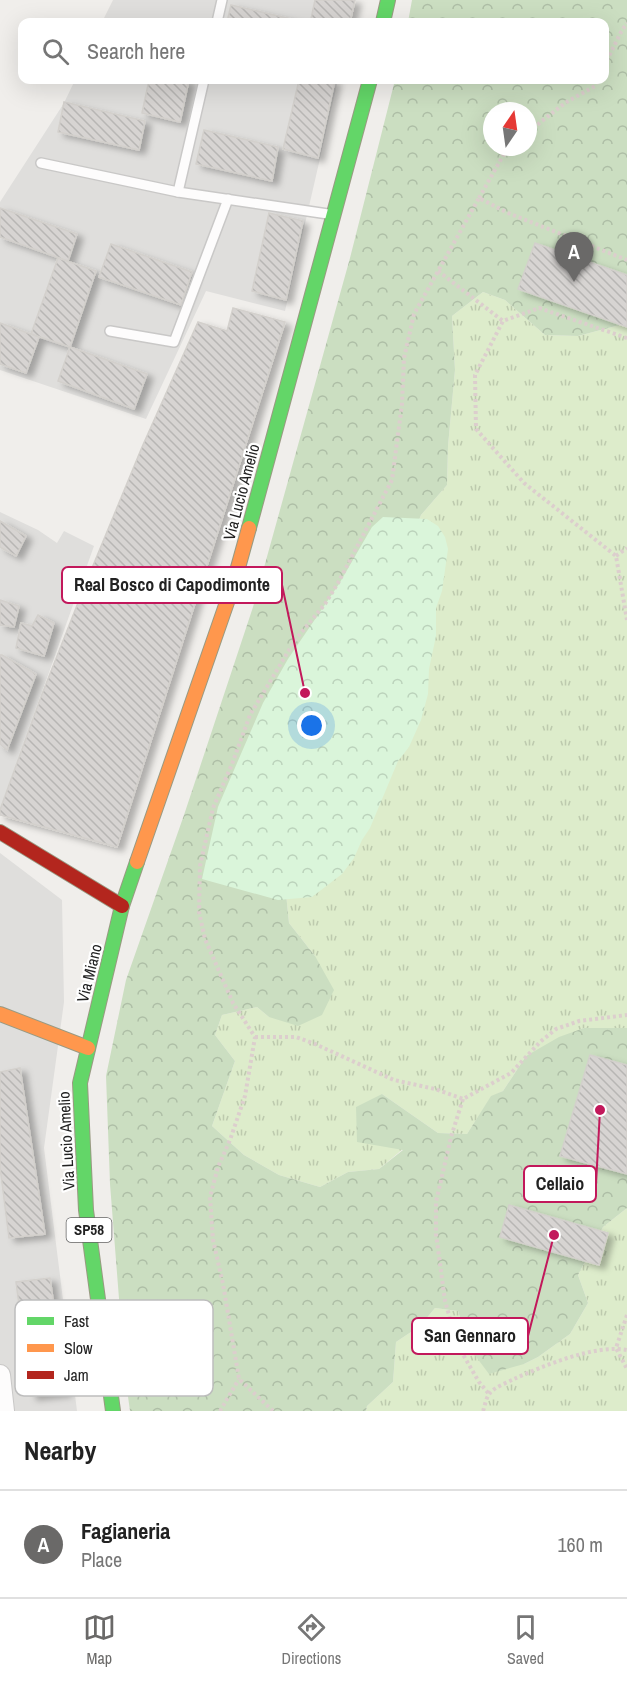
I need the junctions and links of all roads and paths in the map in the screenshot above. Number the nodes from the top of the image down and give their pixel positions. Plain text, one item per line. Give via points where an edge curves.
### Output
1 (222, 0) edge
2 (388, 0) edge
3 (218, 18) edge
4 (384, 18) edge
5 (627, 23) edge
6 (609, 56) edge
7 (203, 84) edge
8 (369, 84) edge
9 (596, 84) edge
10 (537, 125) edge
11 (503, 156) edge
12 (41, 163) dead end
13 (178, 192) junction
14 (479, 198) junction
15 (228, 199) junction
16 (334, 215) junction
17 (627, 260) edge
18 (438, 272) junction
19 (502, 321) junction
20 (110, 331) dead end
21 (627, 338) edge
22 (627, 548) edge
23 (616, 556) junction
24 (627, 620) edge
25 (0, 832) edge
26 (122, 906) junction
27 (0, 1014) edge
28 (627, 1015) edge
29 (255, 1037) junction
30 (88, 1048) junction
31 (464, 1099) junction
32 (98, 1300) edge
33 (627, 1315) edge
34 (616, 1348) junction
35 (627, 1350) edge
36 (627, 1369) edge
37 (0, 1375) edge
38 (239, 1379) junction
39 (489, 1394) junction
40 (111, 1396) edge
41 (4, 1411) edge
42 (113, 1411) edge
43 (220, 1411) edge
44 (273, 1411) edge
45 (483, 1411) edge

1 - 3 lane
2 - 4 main road
5 - 6 path
7 - 13 lane
8 - 16 main road, Via Lucio Amelio
9 - 10 path
11 - 14 path
12 - 13 lane
13 - 15 lane
14 - 17 path
14 - 18 path
15 - 16 lane
15 - 20 lane via 174,342
16 - 26 main road, Via Lucio Amelio via 234,582
18 - 19 path
18 - 29 path via 414,314 404,358 392,480 338,583 295,640 250,715 213,808 200,866 199,912 205,939 232,1003
19 - 21 path via 539,308
19 - 23 path via 475,375 476,429 524,483
22 - 23 path
23 - 24 path
25 - 26 main road
26 - 30 main road, Via Miano / SP58
27 - 30 main road
28 - 31 path via 579,1021 556,1029 511,1072
29 - 31 path via 296,1037 394,1080
29 - 38 path via 245,1096 210,1197 213,1240
30 - 32 main road, Via Lucio Amelio / SP58 via 80,1083 86,1210
31 - 39 path via 436,1202 436,1234 445,1301 458,1346
33 - 34 path
34 - 35 path
34 - 36 path
34 - 39 path via 546,1364
37 - 41 street
38 - 43 path
38 - 44 path
39 - 45 path
40 - 42 main road, Via Lucio Amelio / SP58

